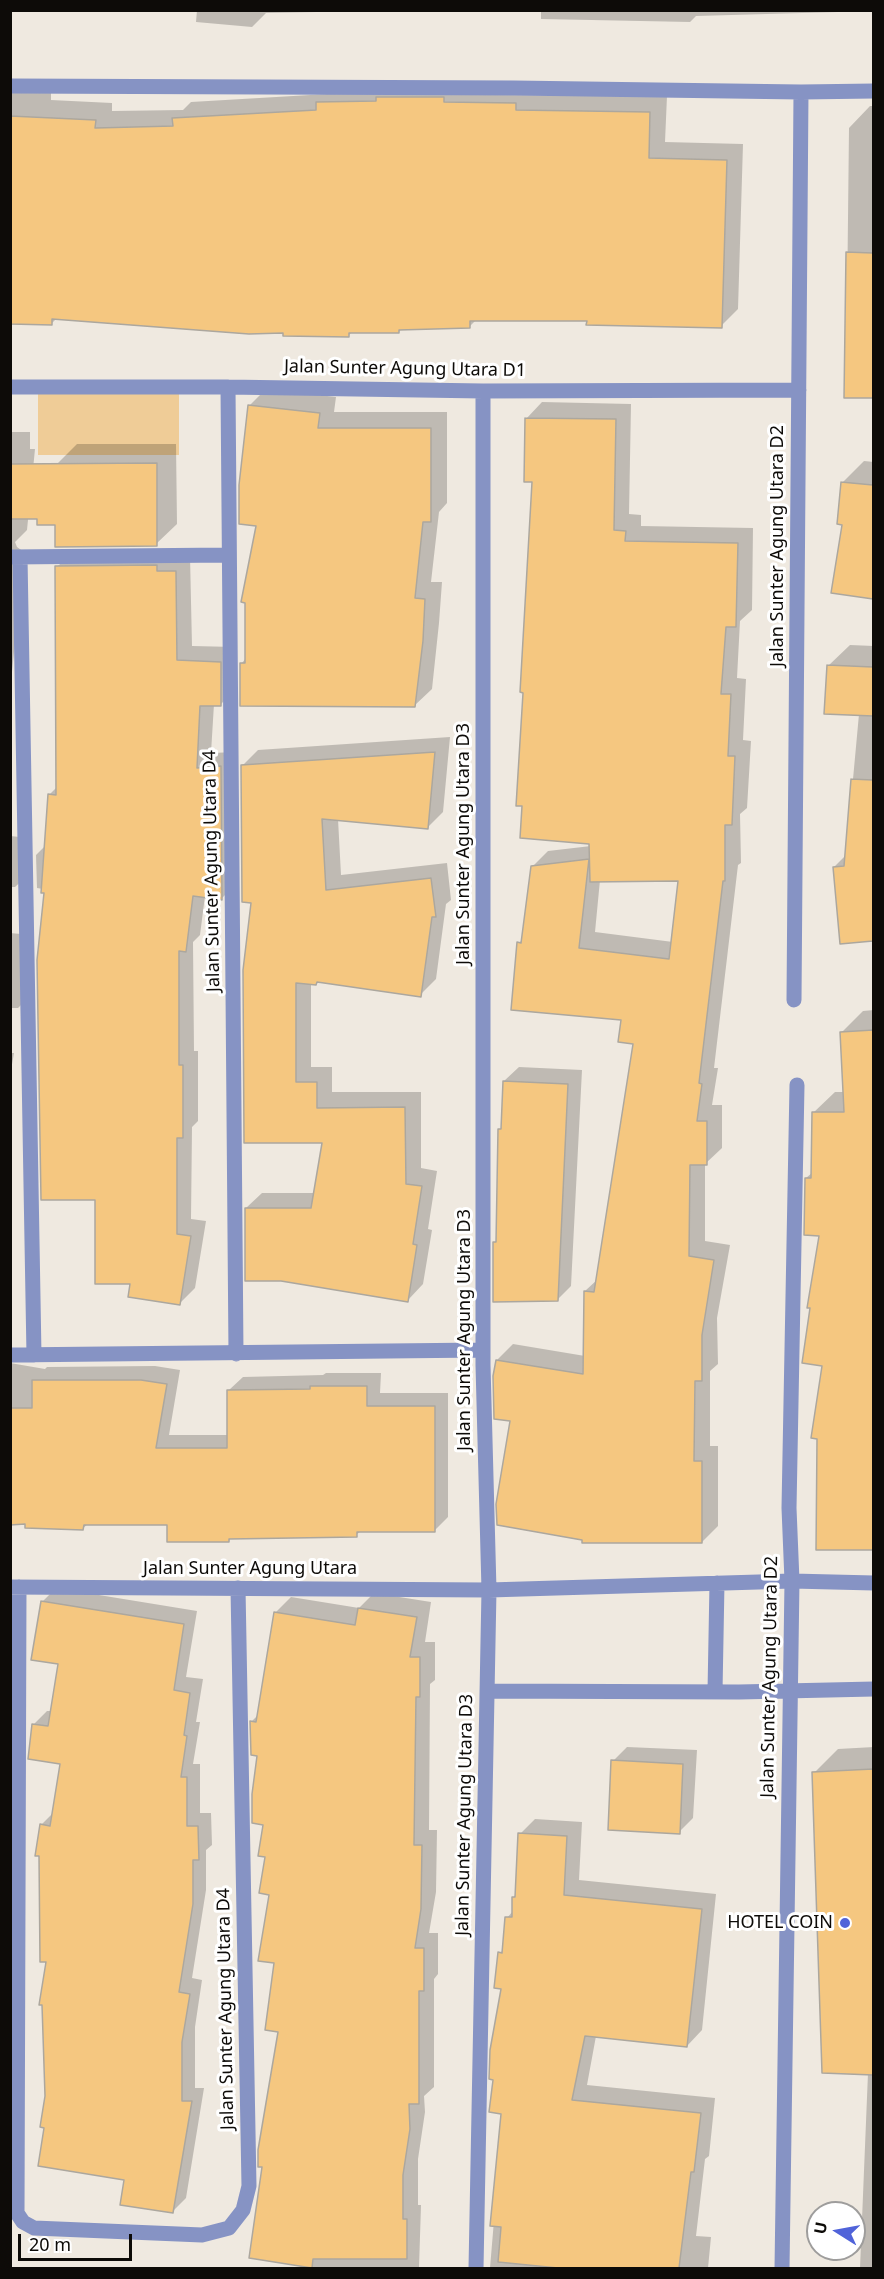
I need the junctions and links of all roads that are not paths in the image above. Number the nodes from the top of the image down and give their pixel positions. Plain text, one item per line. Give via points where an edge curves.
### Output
1 (10, 86) edge
2 (873, 91) edge
3 (801, 92) junction
4 (10, 387) edge
5 (228, 387) junction
6 (799, 390) junction
7 (483, 391) junction
8 (228, 555) junction
9 (15, 557) edge
10 (795, 1000) dead end
11 (796, 1085) dead end
12 (483, 1350) junction
13 (236, 1354) junction
14 (10, 1355) edge
15 (34, 1355) junction
16 (792, 1581) junction
17 (717, 1583) junction
18 (873, 1583) edge
19 (15, 1587) edge
20 (238, 1588) junction
21 (489, 1590) junction
22 (873, 1689) edge
23 (487, 1690) junction
24 (790, 1690) junction
25 (715, 1692) junction
26 (476, 2268) edge
27 (782, 2268) edge

1 - 3 street
2 - 3 street
3 - 6 street, Jalan Sunter Agung Utara D2
4 - 5 street, Jalan Sunter Agung Utara D1
5 - 7 street, Jalan Sunter Agung Utara D1
5 - 8 street, Jalan Sunter Agung Utara D4
6 - 7 street, Jalan Sunter Agung Utara D1
6 - 10 street, Jalan Sunter Agung Utara D2
7 - 12 street, Jalan Sunter Agung Utara D3
8 - 9 street
8 - 13 street, Jalan Sunter Agung Utara D4
9 - 15 street
11 - 16 street, Jalan Sunter Agung Utara D2 via 789,1508
12 - 13 street
12 - 21 street, Jalan Sunter Agung Utara D3
13 - 15 street
14 - 15 street
16 - 17 street, Jalan Sunter Agung Utara
16 - 18 street, Jalan Sunter Agung Utara
16 - 24 street, Jalan Sunter Agung Utara D2
17 - 21 street, Jalan Sunter Agung Utara
17 - 25 street
19 - 20 street, Jalan Sunter Agung Utara
19 - 20 street, Jalan Sunter Agung Utara D4 via 17,2213 34,2228 202,2235 229,2228 243,2210 249,2186
20 - 21 street, Jalan Sunter Agung Utara
21 - 23 street, Jalan Sunter Agung Utara D3
22 - 24 street
23 - 25 street
23 - 26 street, Jalan Sunter Agung Utara D3
24 - 25 street
24 - 27 street, Jalan Sunter Agung Utara D2

